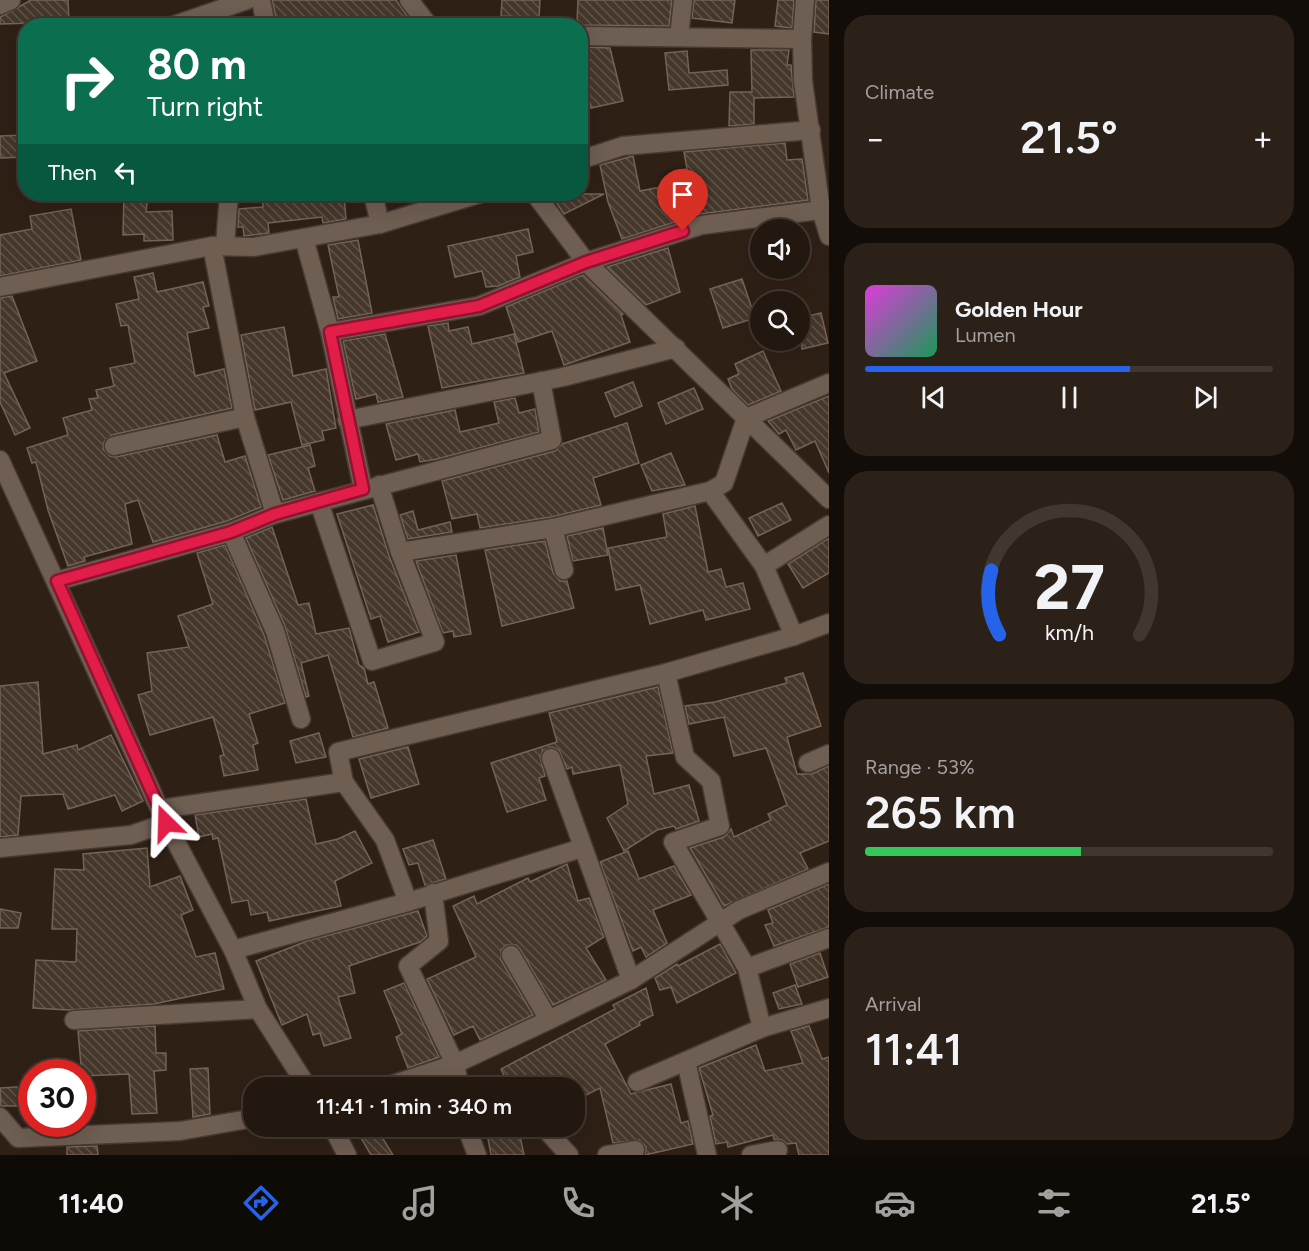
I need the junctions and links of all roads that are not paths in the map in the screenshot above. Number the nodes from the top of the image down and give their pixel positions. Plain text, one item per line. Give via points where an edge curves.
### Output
1 (11, 0) edge
2 (247, 0) edge
3 (261, 0) edge
4 (409, 0) edge
5 (683, 0) edge
6 (805, 0) edge
7 (0, 5) edge
8 (205, 18) edge
9 (264, 18) edge
10 (423, 18) edge
11 (588, 36) edge
12 (679, 38) junction
13 (802, 39) junction
14 (811, 130) junction
15 (588, 157) edge
16 (228, 201) edge
17 (375, 201) edge
18 (455, 201) edge
19 (540, 201) edge
20 (825, 209) edge
21 (380, 224) junction
22 (829, 236) edge
23 (304, 238) junction
24 (219, 246) junction
25 (586, 262) junction
26 (0, 287) edge
27 (330, 332) junction
28 (676, 348) junction
29 (542, 381) junction
30 (829, 383) edge
31 (245, 417) junction
32 (746, 417) junction
33 (347, 420) junction
34 (114, 446) dead end
35 (0, 460) edge
36 (371, 487) junction
37 (710, 491) junction
38 (829, 499) edge
39 (319, 502) junction
40 (275, 514) junction
41 (829, 525) edge
42 (553, 528) junction
43 (231, 532) junction
44 (400, 552) junction
45 (764, 566) junction
46 (564, 570) dead end
47 (57, 581) junction
48 (829, 623) edge
49 (794, 636) junction
50 (666, 673) junction
51 (301, 719) dead end
52 (829, 754) edge
53 (551, 758) dead end
54 (808, 763) dead end
55 (344, 782) junction
56 (164, 816) junction
57 (582, 848) junction
58 (0, 849) edge
59 (829, 872) edge
60 (434, 893) junction
61 (408, 902) junction
62 (720, 924) junction
63 (829, 938) edge
64 (233, 950) junction
65 (511, 955) dead end
66 (747, 968) junction
67 (631, 980) junction
68 (829, 1008) edge
69 (258, 1009) junction
70 (74, 1020) dead end
71 (549, 1020) junction
72 (762, 1028) junction
73 (686, 1061) junction
74 (456, 1064) junction
75 (301, 1077) edge
76 (416, 1077) edge
77 (458, 1077) edge
78 (637, 1082) dead end
79 (0, 1117) edge
80 (243, 1120) edge
81 (338, 1137) edge
82 (470, 1137) edge
83 (553, 1137) edge
84 (635, 1150) dead end
85 (778, 1150) dead end
86 (347, 1155) edge
87 (477, 1155) edge
88 (569, 1155) edge
89 (607, 1155) edge
90 (707, 1155) edge
91 (751, 1155) edge

1 - 7 street
2 - 8 street
3 - 9 street
4 - 10 street
5 - 12 street
6 - 13 street
11 - 12 street
12 - 13 street
13 - 14 street via 803,81
14 - 15 street via 623,146
14 - 20 street
16 - 24 street
17 - 21 street
18 - 21 street
19 - 25 street
20 - 22 street
20 - 25 street via 702,225
21 - 23 street
23 - 24 street via 254,247
23 - 27 street
24 - 26 street
24 - 31 street
25 - 27 street via 479,306
25 - 28 street
27 - 33 street
28 - 29 street
28 - 32 street
29 - 33 street
29 - 36 street via 552,440
30 - 32 street
31 - 34 street
31 - 40 street
32 - 37 street via 724,483
32 - 38 street
33 - 36 street
35 - 47 street
36 - 39 street
36 - 44 street
37 - 42 street
37 - 45 street
39 - 40 street
39 - 44 street via 372,661 435,642
40 - 43 street
41 - 45 street
42 - 44 street
42 - 46 street
43 - 47 street
43 - 51 street via 274,631
45 - 49 street
47 - 56 street
48 - 49 street
49 - 50 street
50 - 55 street via 338,752
50 - 62 street via 685,758 711,781 720,826 673,842
52 - 54 street
53 - 57 street
55 - 56 street
55 - 61 street via 385,840
56 - 58 street via 131,835
56 - 64 street
57 - 60 street
57 - 67 street
59 - 62 street via 739,910
60 - 61 street
60 - 74 street via 439,941 408,966
61 - 64 street
62 - 66 street
62 - 67 street
63 - 66 street
64 - 69 street
65 - 71 street
66 - 72 street
67 - 71 street
68 - 72 street
69 - 70 street
69 - 75 street
71 - 74 street
72 - 73 street
73 - 78 street
73 - 90 street
74 - 76 street
74 - 77 street
79 - 80 street via 18,1138 180,1131
81 - 86 street
82 - 87 street
83 - 88 street
84 - 89 street
85 - 91 street

